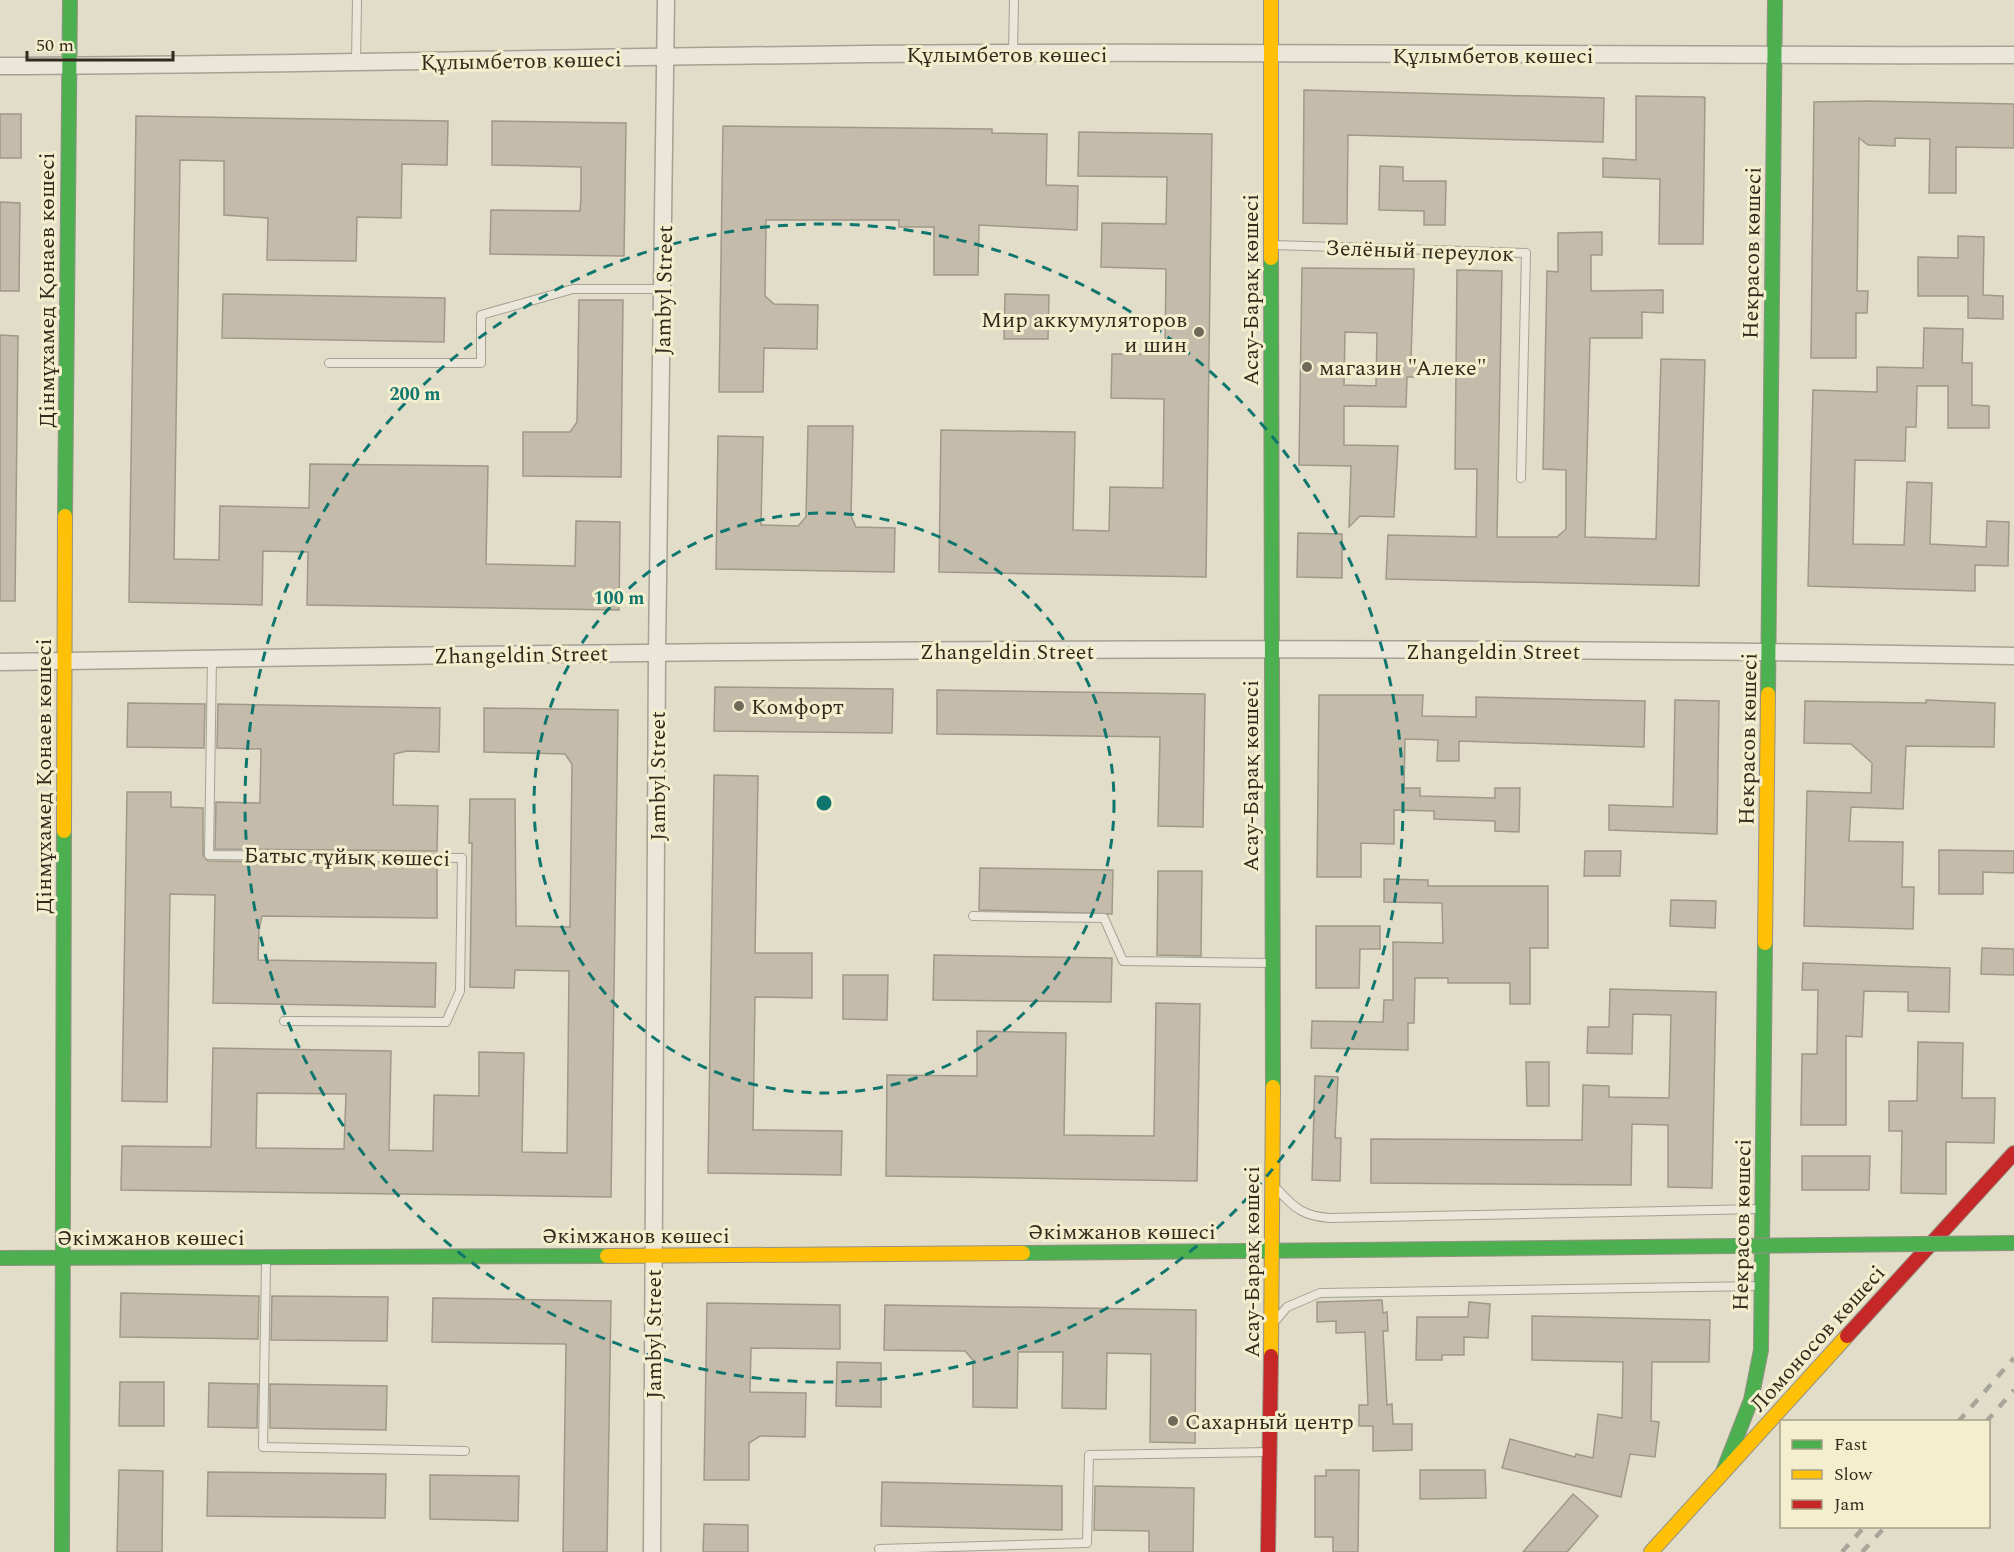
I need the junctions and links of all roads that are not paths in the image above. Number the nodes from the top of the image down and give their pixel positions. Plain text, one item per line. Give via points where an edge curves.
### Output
1 (70, 0) edge
2 (357, 0) edge
3 (666, 0) edge
4 (1014, 0) edge
5 (1271, 0) edge
6 (1775, 0) edge
7 (1013, 53) junction
8 (1270, 54) junction
9 (2014, 55) edge
10 (666, 56) junction
11 (1774, 56) junction
12 (356, 64) junction
13 (0, 66) edge
14 (69, 66) junction
15 (1270, 245) junction
16 (663, 289) junction
17 (329, 363) dead end
18 (1521, 478) dead end
19 (1271, 651) junction
20 (1769, 651) junction
21 (657, 652) junction
22 (2014, 656) edge
23 (212, 658) junction
24 (64, 661) junction
25 (0, 662) edge
26 (973, 916) dead end
27 (1271, 963) junction
28 (284, 1021) dead end
29 (2014, 1153) edge
30 (1273, 1184) junction
31 (1763, 1209) junction
32 (2014, 1243) edge
33 (1273, 1251) junction
34 (653, 1256) junction
35 (0, 1258) edge
36 (64, 1258) junction
37 (266, 1259) junction
38 (1762, 1286) junction
39 (1272, 1324) junction
40 (465, 1451) dead end
41 (1269, 1452) junction
42 (1723, 1472) junction
43 (879, 1549) dead end
44 (62, 1552) edge
45 (652, 1552) edge
46 (1268, 1552) edge
47 (1652, 1552) edge

1 - 14 main road, Дінмұхамед Қонаев көшесі
2 - 12 lane
3 - 10 street, Jambyl Street
4 - 7 lane
5 - 8 main road, Асау-Барақ көшесі
6 - 11 main road, Некрасов көшесі
7 - 8 street, Құлымбетов көшесі
7 - 10 street, Құлымбетов көшесі
8 - 11 street, Құлымбетов көшесі
8 - 15 main road, Асау-Барақ көшесі
9 - 11 street, Құлымбетов көшесі
10 - 12 street, Құлымбетов көшесі
10 - 16 street, Jambyl Street
11 - 20 main road, Некрасов көшесі
12 - 14 street, Құлымбетов көшесі
13 - 14 street, Құлымбетов көшесі
14 - 24 main road, Дінмұхамед Қонаев көшесі
15 - 18 lane, Зелёный переулок via 1526,252
15 - 19 main road, Асау-Барақ көшесі
16 - 17 lane via 573,289 481,315 481,363
16 - 21 street, Jambyl Street
19 - 20 street, Zhangeldin Street
19 - 21 street, Zhangeldin Street
19 - 27 main road, Асау-Барақ көшесі
20 - 22 street, Zhangeldin Street
20 - 31 main road, Некрасов көшесі
21 - 23 street, Zhangeldin Street
21 - 34 street, Jambyl Street
23 - 24 street, Zhangeldin Street
23 - 28 lane, Батыс тұйық көшесі via 209,855 462,858 460,991 446,1022
24 - 25 street, Zhangeldin Street
24 - 36 main road, Дінмұхамед Қонаев көшесі
26 - 27 lane via 1104,918 1124,961
27 - 30 main road, Асау-Барақ көшесі
29 - 42 main road, Ломоносов көшесі
30 - 31 lane via 1309,1216 1330,1218
30 - 33 main road, Асау-Барақ көшесі
31 - 38 main road, Некрасов көшесі
32 - 33 main road, Әкімжанов көшесі, bridge
33 - 34 main road, Әкімжанов көшесі
33 - 39 main road, Асау-Барақ көшесі
34 - 37 main road, Әкімжанов көшесі
34 - 45 street, Jambyl Street
35 - 36 main road, Әкімжанов көшесі
36 - 37 main road, Әкімжанов көшесі
36 - 44 main road, Дінмұхамед Қонаев көшесі
37 - 40 lane via 263,1447
38 - 39 lane via 1320,1293 1287,1308
38 - 42 main road, Некрасов көшесі via 1761,1350 1751,1401
39 - 41 main road, Асау-Барақ көшесі
41 - 43 lane via 1089,1455 1087,1543
41 - 46 main road, Асау-Барақ көшесі
42 - 47 main road, Ломоносов көшесі

